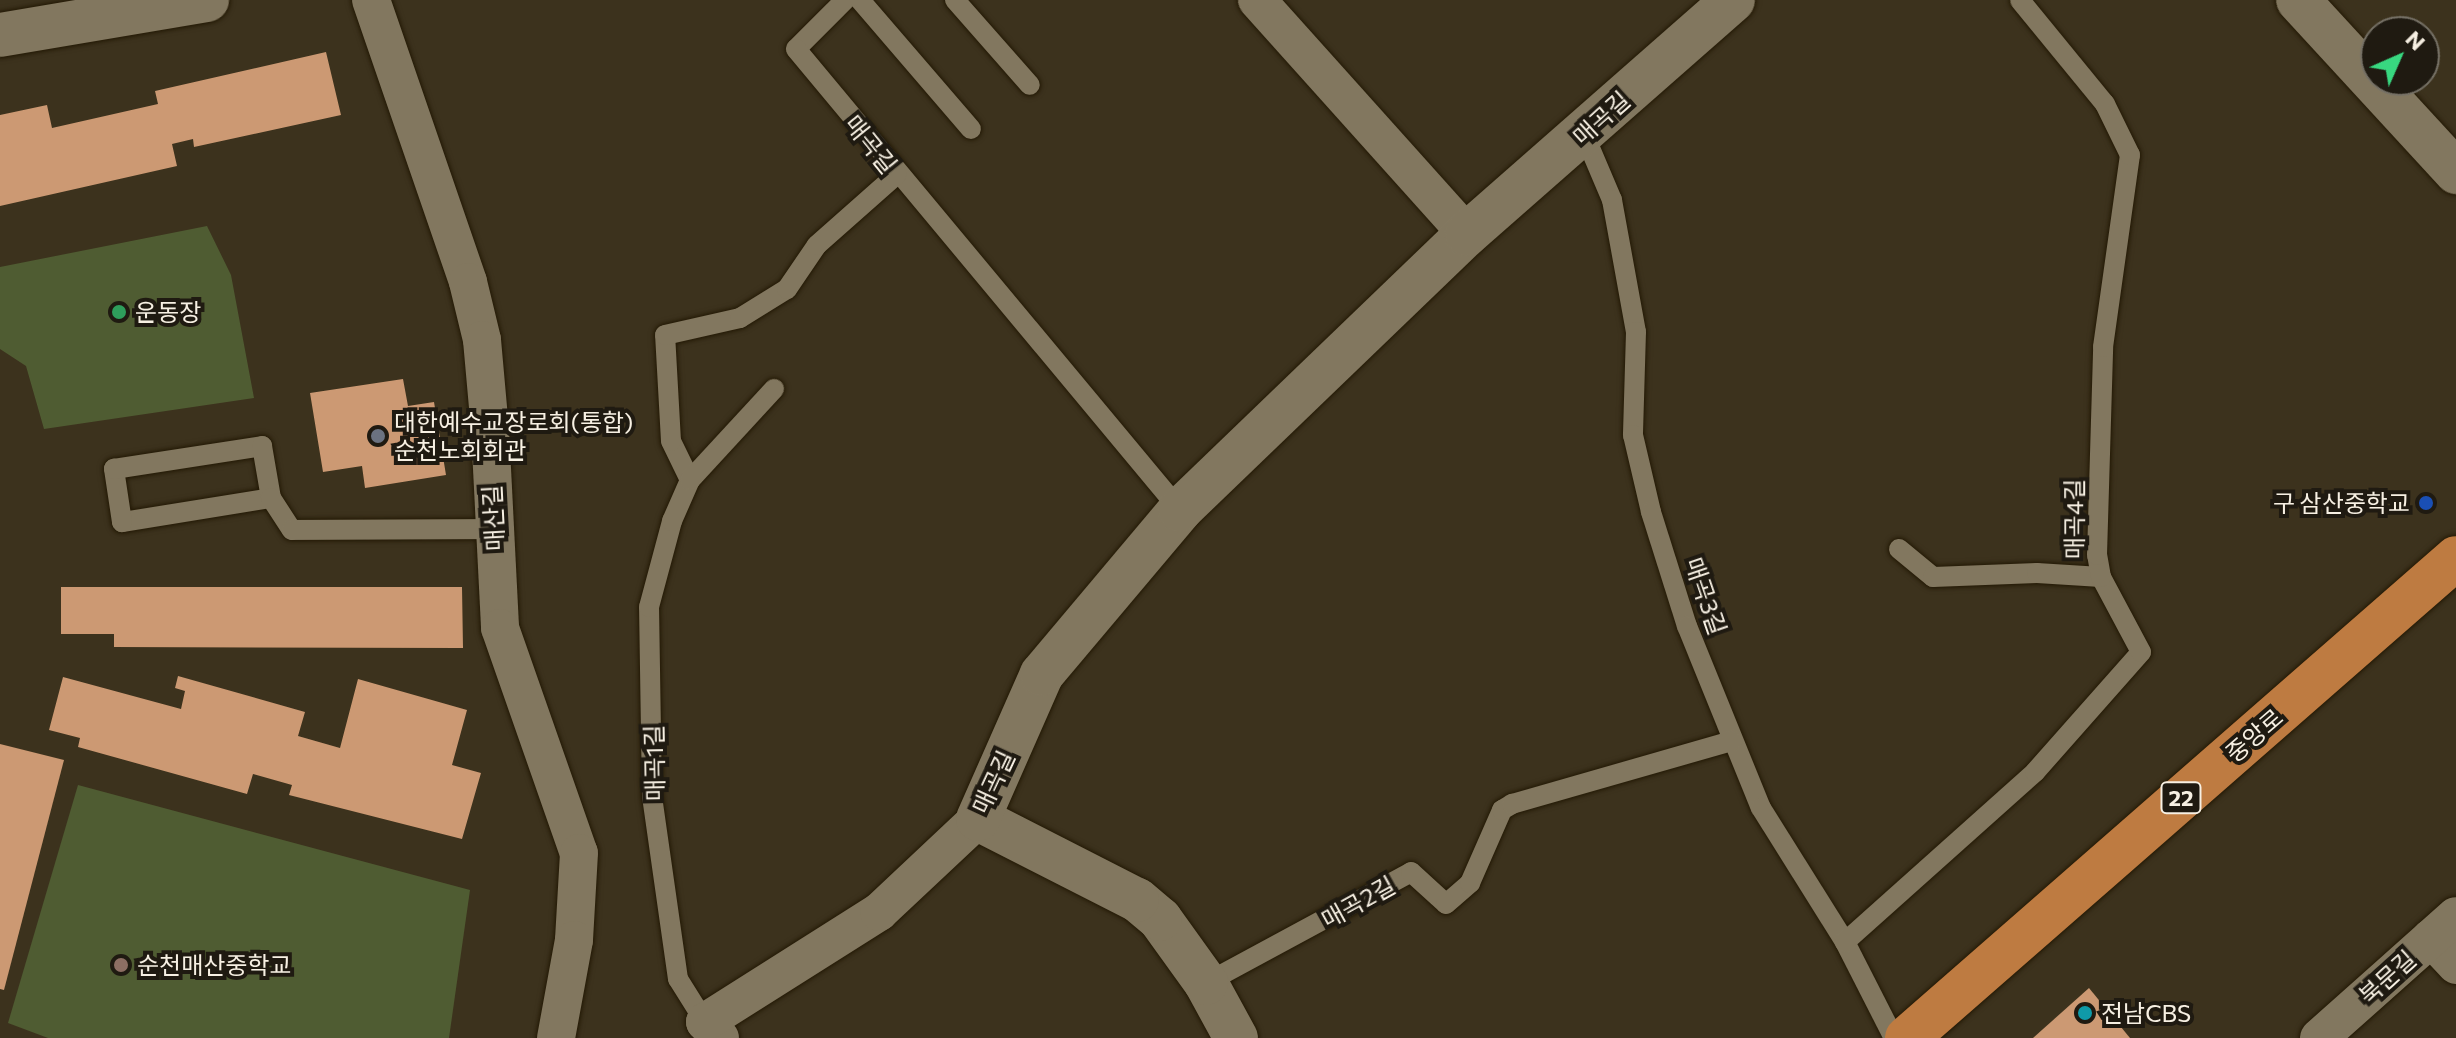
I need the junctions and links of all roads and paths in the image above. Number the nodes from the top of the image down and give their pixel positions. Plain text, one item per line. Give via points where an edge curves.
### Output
1 (207, 0) edge
2 (371, 0) edge
3 (845, 0) edge
4 (860, 0) edge
5 (955, 0) edge
6 (1257, 0) edge
7 (1733, 0) edge
8 (2020, 0) edge
9 (2298, 0) edge
10 (0, 35) edge
11 (1030, 85) dead end
12 (971, 129) dead end
13 (1584, 134) junction
14 (2456, 172) edge
15 (896, 175) junction
16 (1467, 234) junction
17 (774, 389) dead end
18 (690, 480) junction
19 (271, 498) junction
20 (1180, 510) junction
21 (493, 529) junction
22 (1899, 549) dead end
23 (2456, 558) edge
24 (2101, 577) junction
25 (1732, 741) junction
26 (978, 819) junction
27 (2448, 940) edge
28 (1845, 942) junction
29 (1206, 983) junction
30 (712, 1030) edge
31 (556, 1038) edge
32 (1236, 1038) edge
33 (1894, 1038) edge
34 (1907, 1038) edge
35 (2319, 1038) edge

1 - 10 street
2 - 21 street, 매산길 via 468,282 482,340
3 - 15 lane, 매곡길 via 796,49
4 - 12 lane
5 - 11 lane
6 - 16 street
7 - 13 street, 매곡길
8 - 24 lane, 매곡4길 via 2105,104 2130,155 2103,347
9 - 14 street
13 - 16 street, 매곡길
13 - 25 lane, 매곡3길 via 1612,200 1626,273 1636,332 1633,435 1651,512
15 - 18 lane via 817,245 787,289 740,318 665,335 671,441
15 - 20 lane, 매곡길
16 - 20 street, 매곡길
17 - 18 lane, 매곡1길
18 - 30 lane, 매곡1길 via 672,521 649,607 652,796 678,979
19 - 19 lane via 262,446 114,469 122,522
19 - 21 lane via 292,530
20 - 26 street, 매곡길 via 1042,674
21 - 31 street, 매산길 via 500,628 579,853 574,940
22 - 24 lane via 1933,577
23 - 34 main road, 중앙로 / 22
24 - 28 lane, 매곡4길 via 2141,652 2035,772
25 - 28 lane, 매곡3길 via 1761,808
25 - 29 lane, 매곡2길 via 1512,804 1502,810 1470,883 1446,904 1411,872
26 - 29 street via 1137,900 1160,919
26 - 30 street, 매곡길 via 879,912
27 - 35 street, 북문길
28 - 33 lane, 매곡3길
29 - 32 street

